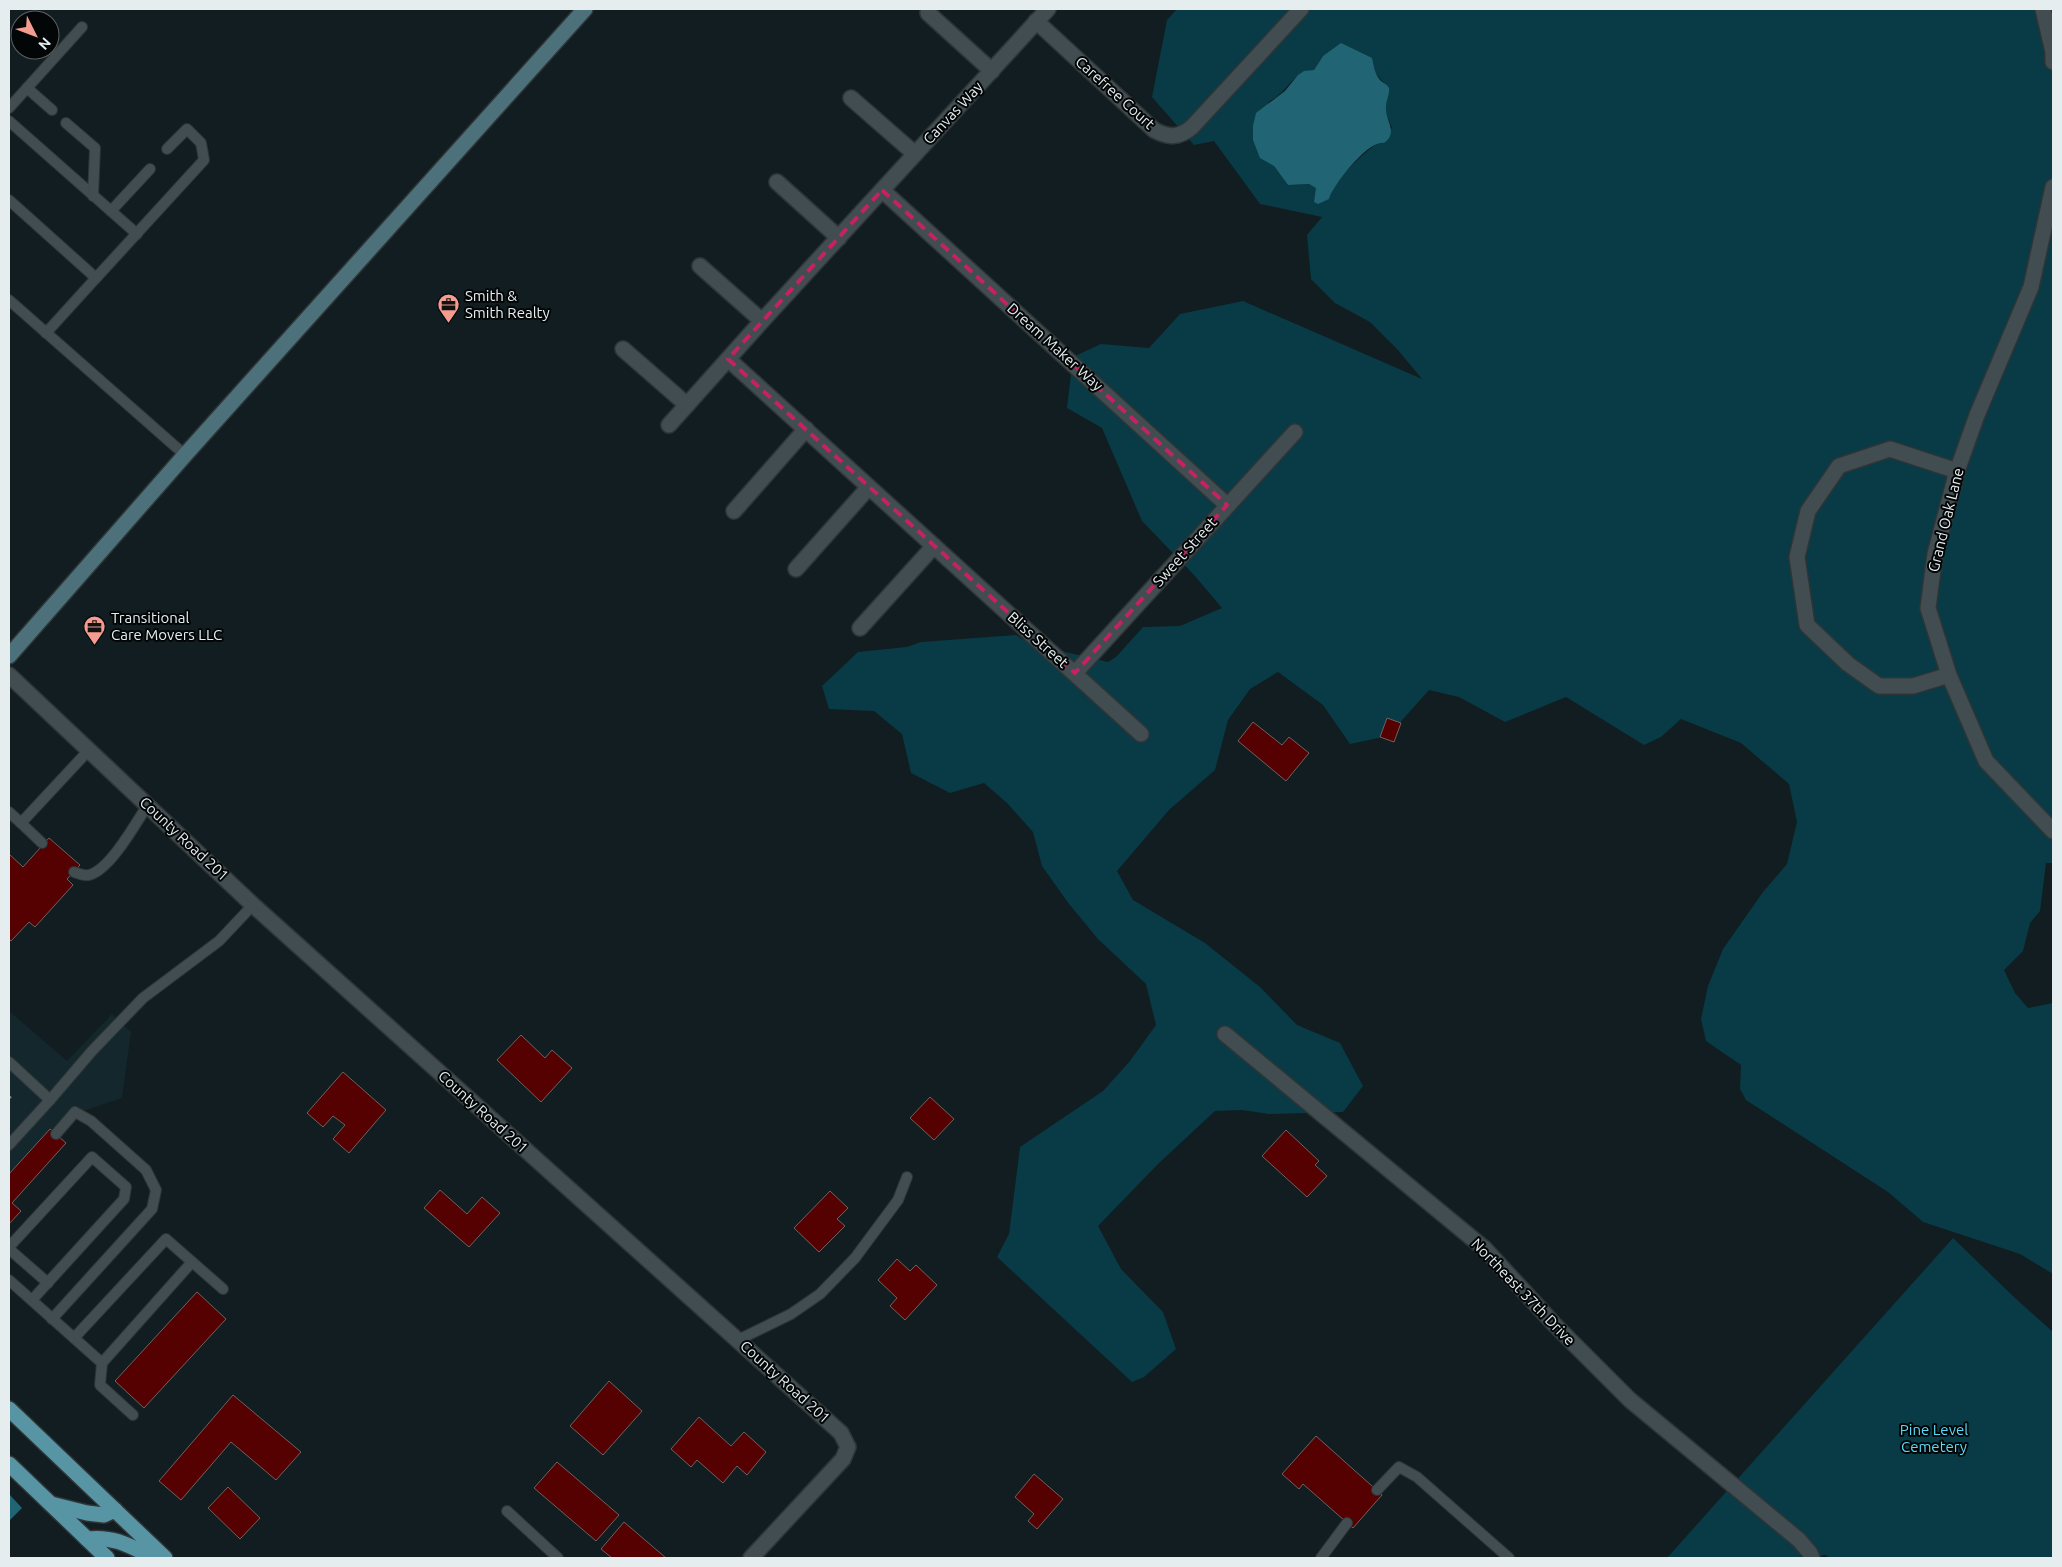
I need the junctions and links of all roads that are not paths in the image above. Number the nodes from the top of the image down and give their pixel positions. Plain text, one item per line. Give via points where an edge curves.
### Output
1 (585, 9) edge
2 (1048, 9) edge
3 (1301, 9) edge
4 (2043, 9) edge
5 (928, 14) dead end
6 (1036, 21) junction
7 (82, 27) dead end
8 (2053, 62) edge
9 (992, 71) junction
10 (27, 88) junction
11 (851, 98) dead end
12 (9, 108) edge
13 (52, 110) dead end
14 (9, 121) edge
15 (66, 123) dead end
16 (167, 150) dead end
17 (915, 154) junction
18 (150, 168) dead end
19 (777, 182) dead end
20 (2053, 187) edge
21 (882, 190) junction
22 (93, 196) junction
23 (9, 200) edge
24 (110, 211) junction
25 (137, 234) junction
26 (838, 238) junction
27 (700, 266) dead end
28 (96, 278) junction
29 (9, 300) edge
30 (762, 321) junction
31 (46, 333) junction
32 (623, 349) dead end
33 (728, 359) junction
34 (687, 405) junction
35 (669, 425) dead end
36 (806, 429) junction
37 (1295, 432) dead end
38 (185, 455) junction
39 (1957, 471) junction
40 (869, 487) junction
41 (1227, 504) junction
42 (734, 510) dead end
43 (934, 546) junction
44 (796, 569) dead end
45 (860, 628) dead end
46 (9, 656) edge
47 (1075, 673) junction
48 (9, 675) edge
49 (1949, 676) junction
50 (1141, 734) dead end
51 (89, 750) junction
52 (148, 806) junction
53 (9, 812) edge
54 (22, 823) junction
55 (2053, 831) edge
56 (42, 843) dead end
57 (74, 872) dead end
58 (253, 905) junction
59 (1225, 1034) dead end
60 (9, 1062) edge
61 (50, 1100) junction
62 (56, 1134) dead end
63 (9, 1145) edge
64 (907, 1177) dead end
65 (9, 1248) edge
66 (192, 1262) junction
67 (9, 1280) edge
68 (48, 1283) junction
69 (222, 1289) dead end
70 (32, 1300) junction
71 (52, 1319) junction
72 (74, 1338) junction
73 (738, 1340) junction
74 (102, 1363) junction
75 (9, 1408) edge
76 (133, 1415) dead end
77 (9, 1464) edge
78 (1377, 1490) dead end
79 (49, 1503) junction
80 (116, 1510) junction
81 (507, 1511) dead end
82 (1347, 1523) dead end
83 (87, 1539) junction
84 (107, 1558) edge
85 (154, 1558) edge
86 (166, 1558) edge
87 (558, 1558) edge
88 (751, 1558) edge
89 (1321, 1558) edge
90 (1509, 1558) edge
91 (1812, 1558) edge

1 - 38 street
2 - 6 street, Canvas Way
3 - 6 street, Carefree Court via 1192,127 1183,135 1172,137 1154,130
4 - 8 street
5 - 9 street, Canvas Way
6 - 9 street, Canvas Way
7 - 10 lane
9 - 17 street, Canvas Way
10 - 12 lane
10 - 13 lane
11 - 17 street, Canvas Way
14 - 22 lane
15 - 22 lane via 94,148
16 - 25 lane via 187,129 202,142 204,160
17 - 21 street, Canvas Way
18 - 24 lane
19 - 26 street
20 - 39 street, Grand Oak Lane via 2031,287
21 - 26 street, Canvas Way
21 - 41 street, Dream Maker Way
22 - 24 lane
23 - 28 lane
24 - 25 lane
25 - 28 lane
26 - 30 street, Canvas Way
27 - 30 street
28 - 31 lane
29 - 31 lane
30 - 33 street, Canvas Way
31 - 38 lane
32 - 34 street
33 - 34 street, Canvas Way
33 - 36 street, Bliss Street
34 - 35 street, Canvas Way
36 - 40 street, Bliss Street
36 - 42 street
37 - 41 street, Sweet Street
38 - 46 street
39 - 49 street, Grand Oak Lane via 1935,554 1928,608
39 - 49 street via 1890,449 1839,466 1808,511 1797,557 1807,625 1848,664 1879,686 1913,686
40 - 43 street, Bliss Street
40 - 44 street
41 - 47 street, Sweet Street
43 - 45 street
43 - 47 street, Bliss Street
47 - 50 street, Bliss Street
48 - 51 street, County Road 201
49 - 55 street, Grand Oak Lane via 1986,761
51 - 52 street, County Road 201
51 - 54 lane
52 - 57 lane via 119,850 102,867 86,876
52 - 58 street, County Road 201
53 - 54 lane
54 - 56 lane
58 - 61 lane via 218,941 143,998
58 - 73 street, County Road 201
59 - 91 street, Northeast 37th Drive via 1485,1250 1630,1400 1799,1540
60 - 61 lane
61 - 63 lane
62 - 71 lane via 75,1112 146,1170 156,1190 152,1209
64 - 73 lane via 898,1200 882,1222 855,1258 820,1294 791,1314
65 - 68 lane
65 - 68 lane via 92,1157 126,1187 124,1199
66 - 69 lane
66 - 72 lane via 166,1239
66 - 74 lane
67 - 70 lane
68 - 70 lane
70 - 71 lane
71 - 72 lane
72 - 74 lane
73 - 88 street, County Road 201 via 841,1433 848,1447 843,1459
74 - 76 lane via 100,1385
75 - 80 main road
77 - 79 main road
78 - 90 lane via 1399,1468 1408,1472
79 - 80 main road via 104,1515
79 - 83 main road
80 - 86 main road
81 - 87 lane
82 - 89 lane
83 - 84 main road
83 - 85 main road via 104,1537 120,1541

